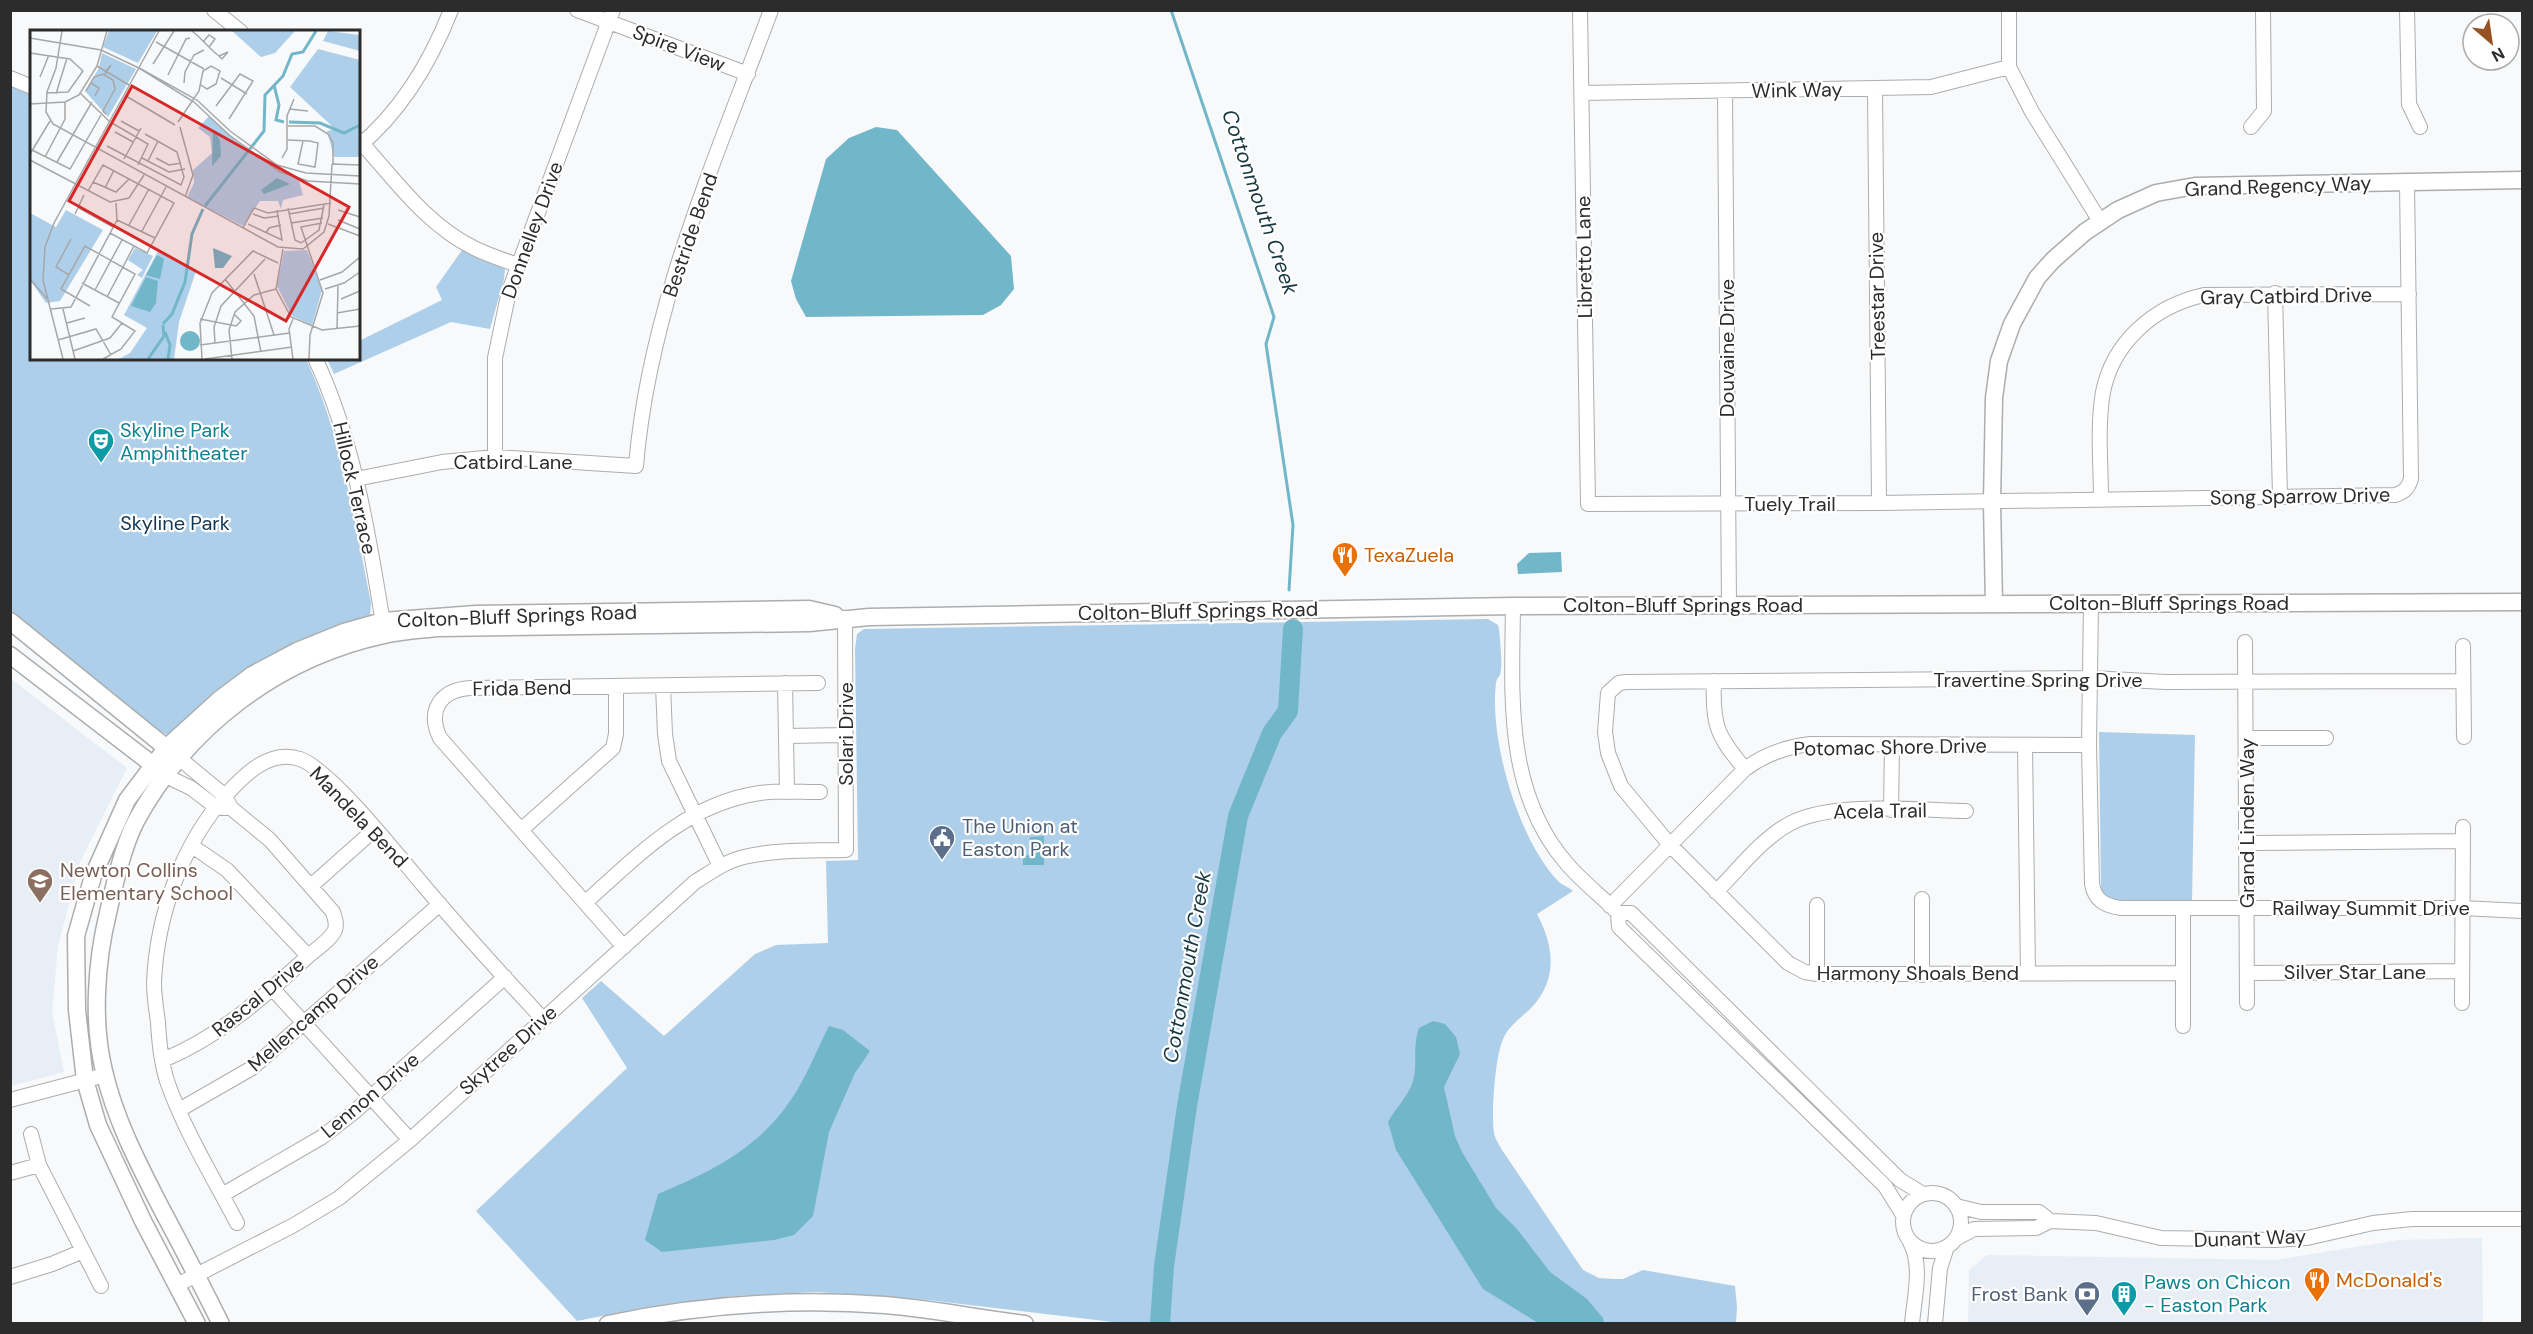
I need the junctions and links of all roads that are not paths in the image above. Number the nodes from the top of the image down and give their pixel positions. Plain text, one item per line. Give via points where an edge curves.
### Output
1 (214, 10) edge
2 (451, 10) edge
3 (578, 10) edge
4 (771, 10) edge
5 (1580, 10) edge
6 (2009, 10) edge
7 (2263, 10) edge
8 (2407, 10) edge
9 (611, 16) edge
10 (239, 30) edge
11 (2009, 67) junction
12 (748, 74) junction
13 (10, 78) edge
14 (30, 86) edge
15 (1875, 89) junction
16 (1725, 91) junction
17 (1582, 93) junction
18 (2251, 127) dead end
19 (2420, 127) dead end
20 (360, 143) edge
21 (2523, 180) edge
22 (2407, 182) junction
23 (2100, 221) junction
24 (518, 265) junction
25 (2275, 293) junction
26 (2409, 294) junction
27 (316, 360) edge
28 (495, 457) junction
29 (636, 466) joint
30 (356, 479) junction
31 (2280, 496) junction
32 (2101, 499) junction
33 (1992, 502) junction
34 (1588, 504) joint
35 (1728, 504) junction
36 (1879, 504) junction
37 (2523, 602) edge
38 (1994, 604) junction
39 (2091, 604) junction
40 (1729, 605) junction
41 (1513, 606) junction
42 (844, 618) junction
43 (10, 621) edge
44 (384, 628) junction
45 (2245, 642) dead end
46 (2463, 646) dead end
47 (10, 655) edge
48 (2091, 678) junction
49 (1714, 681) junction
50 (2246, 681) junction
51 (2463, 681) junction
52 (785, 683) junction
53 (818, 683) dead end
54 (663, 686) junction
55 (1614, 686) joint
56 (616, 687) junction
57 (846, 735) junction
58 (786, 736) junction
59 (2464, 737) dead end
60 (2247, 738) junction
61 (2326, 738) dead end
62 (1892, 745) junction
63 (2025, 745) junction
64 (2089, 745) junction
65 (173, 753) junction
66 (1745, 769) junction
67 (160, 770) junction
68 (787, 792) junction
69 (820, 792) dead end
70 (224, 804) junction
71 (1891, 810) junction
72 (1966, 811) dead end
73 (694, 815) junction
74 (2463, 827) dead end
75 (375, 829) junction
76 (522, 830) junction
77 (2463, 841) junction
78 (2248, 843) junction
79 (1670, 845) junction
80 (192, 846) junction
81 (846, 850) joint
82 (720, 866) junction
83 (311, 886) junction
84 (1716, 892) junction
85 (1922, 899) dead end
86 (586, 902) junction
87 (440, 904) junction
88 (1817, 905) dead end
89 (2183, 908) junction
90 (2248, 908) junction
91 (2462, 908) junction
92 (1614, 910) junction
93 (2523, 911) edge
94 (624, 947) junction
95 (308, 956) junction
96 (2462, 971) junction
97 (2028, 973) junction
98 (2182, 973) junction
99 (2248, 973) junction
100 (1817, 974) junction
101 (1922, 975) junction
102 (505, 977) junction
103 (272, 988) junction
104 (2247, 1003) dead end
105 (2462, 1003) dead end
106 (542, 1018) junction
107 (304, 1022) junction
108 (2183, 1026) dead end
109 (163, 1060) junction
110 (105, 1075) junction
111 (85, 1080) junction
112 (371, 1097) junction
113 (10, 1100) edge
114 (179, 1110) junction
115 (31, 1134) dead end
116 (410, 1140) junction
117 (39, 1165) junction
118 (10, 1173) edge
119 (1923, 1194) junction
120 (222, 1195) junction
121 (1956, 1206) junction
122 (1903, 1215) junction
123 (2523, 1219) edge
124 (2050, 1221) junction
125 (237, 1223) dead end
126 (1910, 1242) junction
127 (1952, 1243) junction
128 (83, 1251) junction
129 (196, 1275) junction
130 (10, 1277) edge
131 (177, 1285) junction
132 (101, 1286) dead end
133 (197, 1323) edge
134 (221, 1323) edge
135 (608, 1323) edge
136 (1025, 1323) edge
137 (1912, 1323) edge
138 (1935, 1323) edge

1 - 10 street
2 - 20 street via 415,83
3 - 9 street, Spire View
4 - 12 street, Bestride Bend
5 - 17 street, Libretto Lane
6 - 11 street
7 - 18 street via 2264,111
8 - 19 street via 2409,104
9 - 12 street, Spire View
9 - 24 street, Donnelley Drive
11 - 15 street, Wink Way via 1931,87
11 - 23 street via 2032,112
12 - 29 street, Bestride Bend via 676,269 655,341 644,393
13 - 14 street
15 - 16 street, Wink Way
15 - 36 street, Treestar Drive
16 - 17 street, Wink Way
16 - 35 street, Douvaine Drive
17 - 34 street, Libretto Lane
20 - 24 street via 452,235 473,248
21 - 22 street, Grand Regency Way
22 - 23 street, Grand Regency Way via 2195,186 2156,193
22 - 26 street, Song Sparrow Drive
23 - 33 street, Grand Regency Way via 2053,260 2037,279 2012,324 1999,361 1994,398
24 - 28 street, Donnelley Drive via 501,320 495,358
25 - 26 street, Gray Catbird Drive
25 - 31 street
25 - 32 street, Gray Catbird Drive via 2186,299 2156,314 2123,345 2103,393
26 - 31 street, Song Sparrow Drive via 2408,488 2396,495
27 - 30 street, Hillock Terrace via 341,419
28 - 29 street, Catbird Lane
28 - 30 street, Catbird Lane via 442,462
30 - 44 street, Hillock Terrace
31 - 32 street, Song Sparrow Drive
32 - 33 street, Song Sparrow Drive
33 - 36 street, Tuely Trail
33 - 38 street, Grand Regency Way
34 - 35 street, Tuely Trail
35 - 36 street, Tuely Trail
35 - 40 street, Douvaine Drive
37 - 39 street, Colton-Bluff Springs Road
38 - 39 street, Colton-Bluff Springs Road
38 - 40 street, Colton-Bluff Springs Road
39 - 48 street
40 - 41 street, Colton-Bluff Springs Road
41 - 42 street, Colton-Bluff Springs Road
41 - 92 street via 1512,717 1521,772 1554,846 1568,866
42 - 44 street, Colton-Bluff Springs Road via 809,609 476,614
42 - 57 street, Solari Drive
43 - 65 street
44 - 65 street, Colton-Bluff Springs Road via 344,632 252,675 220,699
45 - 50 street, Grand Linden Way
46 - 51 street
47 - 67 street
48 - 49 street, Travertine Spring Drive
48 - 50 street, Travertine Spring Drive
48 - 64 street
49 - 55 street, Travertine Spring Drive via 1626,682
49 - 66 street via 1714,712 1720,737
50 - 51 street, Travertine Spring Drive
50 - 60 street, Grand Linden Way
51 - 59 street
52 - 53 street, Frida Bend
52 - 54 street, Frida Bend
52 - 58 street
54 - 56 street, Frida Bend
54 - 73 street via 669,761
55 - 79 street, Harmony Shoals Bend via 1606,699 1605,732 1613,770 1621,786
56 - 76 street via 613,748
56 - 76 street, Frida Bend via 459,689 450,692 438,706 434,724 440,738
57 - 58 street
57 - 81 street, Solari Drive
58 - 68 street
60 - 61 street
60 - 78 street, Grand Linden Way
62 - 63 street, Potomac Shore Drive
62 - 66 street, Potomac Shore Drive via 1794,746 1763,756
62 - 71 street
63 - 64 street, Potomac Shore Drive
63 - 97 street
64 - 89 street, Railway Summit Drive via 2093,891 2097,898 2110,907
65 - 67 street, Colton-Bluff Springs Road
65 - 70 street
66 - 79 street, Potomac Shore Drive
67 - 70 street
67 - 110 street, Colton-Bluff Springs Road via 135,823 102,937 99,1026
67 - 111 street, Colton-Bluff Springs Road via 127,800 112,829 93,876 76,936 79,1040
68 - 69 street
68 - 73 street via 738,798
70 - 75 street, Mandela Bend via 250,771 265,762 300,759 317,769
70 - 80 street, Mandela Bend
70 - 83 street via 270,840
71 - 72 street, Acela Trail
71 - 84 street, Acela Trail via 1826,811 1790,823 1762,845
73 - 82 street
73 - 86 street via 654,842
74 - 77 street
75 - 83 street
75 - 87 street, Mandela Bend
76 - 86 street, Frida Bend
77 - 78 street
77 - 91 street
78 - 90 street, Grand Linden Way
79 - 84 street, Harmony Shoals Bend
79 - 92 street, Potomac Shore Drive
80 - 95 street via 227,870
80 - 109 street, Mandela Bend via 178,869 160,932 154,982
81 - 82 street, Skytree Drive via 768,852
82 - 94 street, Skytree Drive via 695,882
83 - 95 street, Rascal Drive via 334,916 334,931
84 - 100 street, Harmony Shoals Bend via 1788,963
85 - 101 street
86 - 94 street, Frida Bend
87 - 102 street, Mandela Bend
87 - 107 street, Mellencamp Drive
88 - 100 street
89 - 90 street, Railway Summit Drive
89 - 98 street
90 - 91 street, Railway Summit Drive
90 - 99 street, Grand Linden Way
91 - 93 street, Railway Summit Drive
91 - 96 street
92 - 119 street via 1630,913 1900,1180
92 - 122 street via 1618,926 1885,1186
94 - 106 street, Skytree Drive
95 - 103 street, Rascal Drive
96 - 99 street, Silver Star Lane
96 - 105 street
97 - 98 street, Harmony Shoals Bend
97 - 101 street, Harmony Shoals Bend
98 - 108 street
99 - 104 street, Grand Linden Way
100 - 101 street, Harmony Shoals Bend
102 - 106 street, Mandela Bend
102 - 112 street, Lennon Drive
103 - 107 street
103 - 109 street, Rascal Drive via 214,1034
106 - 116 street, Skytree Drive
107 - 112 street
107 - 114 street, Mellencamp Drive via 252,1068
109 - 114 street, Mandela Bend
110 - 111 street
110 - 129 street, Colton-Bluff Springs Road via 132,1151
111 - 113 street
111 - 131 street, Colton-Bluff Springs Road via 98,1125
112 - 116 street
112 - 120 street, Lennon Drive via 322,1137
114 - 120 street, Mandela Bend
115 - 117 street
116 - 129 street, Skytree Drive via 339,1198 294,1226
117 - 118 street
117 - 128 street
119 - 121 street via 1943,1195
119 - 122 street via 1912,1200
120 - 125 street, Mandela Bend
121 - 124 street, Dunant Way via 1981,1212 2039,1212
121 - 127 street via 1961,1220
122 - 126 street via 1903,1227
123 - 124 street, Dunant Way via 2412,1219 2275,1240 2161,1238 2096,1223
124 - 127 street, Dunant Way via 2037,1228 1974,1229
126 - 127 street via 1931,1252
126 - 137 street via 1915,1250 1916,1268
127 - 138 street via 1940,1268
128 - 130 street
128 - 132 street
129 - 131 street, Skytree Drive
129 - 134 street, Colton-Bluff Springs Road
131 - 133 street, Colton-Bluff Springs Road
135 - 136 street via 699,1308 795,1302 886,1305

